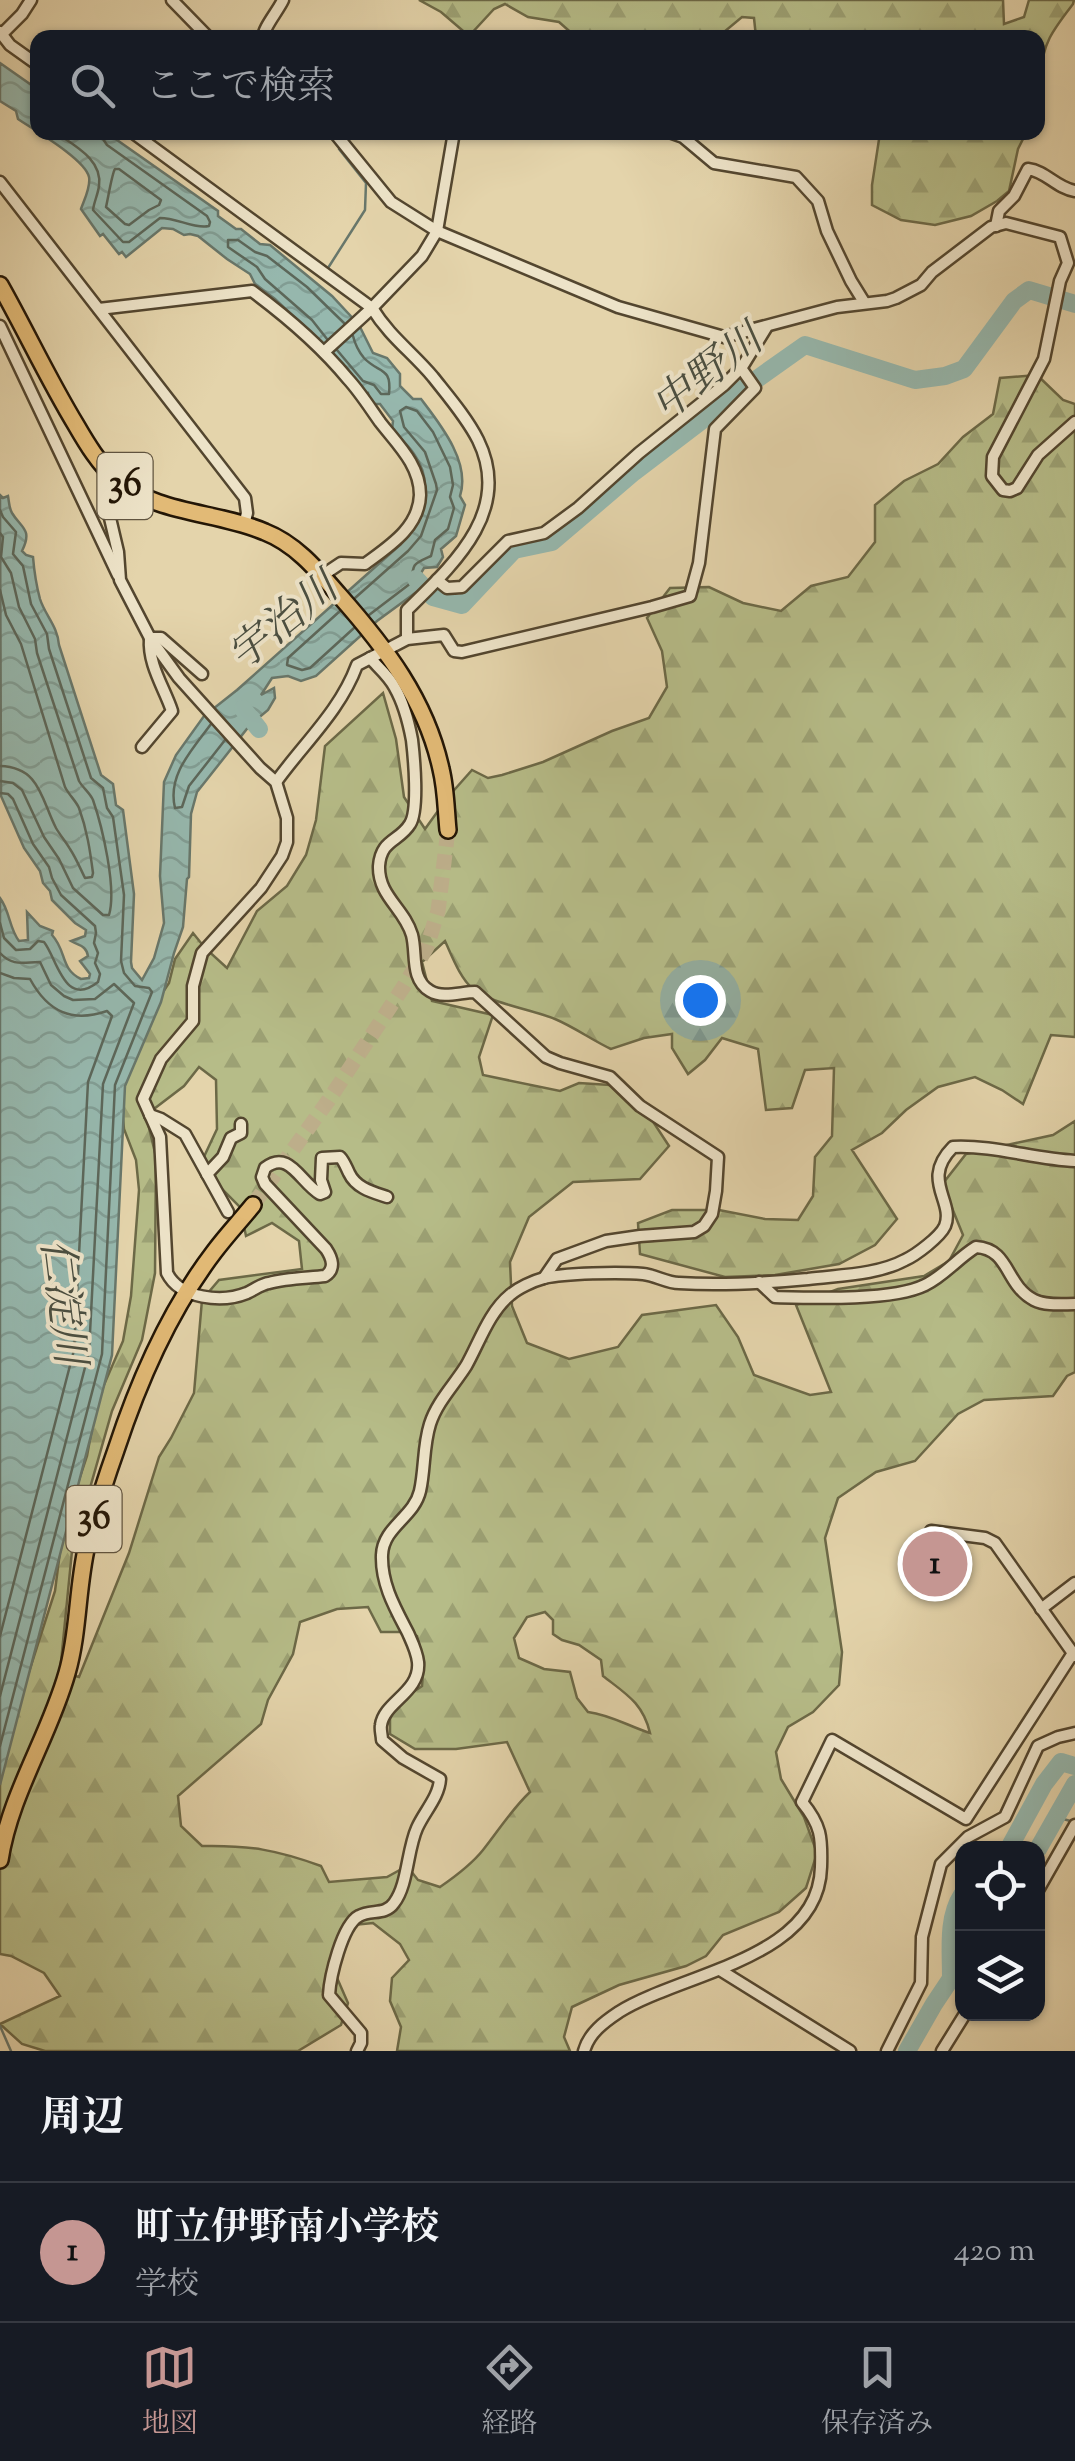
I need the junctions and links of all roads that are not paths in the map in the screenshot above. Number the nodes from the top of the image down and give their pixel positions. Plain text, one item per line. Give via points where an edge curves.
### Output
1 (31, 0) edge
2 (172, 0) edge
3 (282, 0) edge
4 (201, 30) edge
5 (265, 30) edge
6 (1, 34) edge
7 (30, 59) edge
8 (143, 140) edge
9 (341, 140) edge
10 (453, 140) edge
11 (686, 140) edge
12 (0, 182) edge
13 (1075, 191) edge
14 (996, 226) junction
15 (438, 231) junction
16 (0, 284) edge
17 (864, 302) junction
18 (100, 309) junction
19 (370, 310) junction
20 (0, 326) edge
21 (766, 327) junction
22 (326, 351) junction
23 (741, 368) junction
24 (1075, 422) edge
25 (116, 480) junction
26 (244, 525) junction
27 (323, 575) junction
28 (120, 580) junction
29 (437, 580) junction
30 (150, 638) junction
31 (407, 639) junction
32 (386, 652) junction
33 (370, 658) junction
34 (202, 674) dead end
35 (142, 746) dead end
36 (276, 782) junction
37 (448, 830) tunnel mouth
38 (150, 1116) junction
39 (241, 1124) dead end
40 (1075, 1161) edge
41 (207, 1174) junction
42 (387, 1196) dead end
43 (253, 1205) tunnel mouth
44 (228, 1212) dead end
45 (544, 1278) junction
46 (759, 1282) junction
47 (188, 1292) junction
48 (1075, 1304) edge
49 (932, 1532) dead end
50 (1075, 1583) edge
51 (1042, 1609) junction
52 (1074, 1654) edge
53 (1075, 1733) edge
54 (1075, 1825) edge
55 (0, 1860) edge
56 (1045, 1878) edge
57 (720, 1970) junction
58 (961, 2021) edge
59 (357, 2051) edge
60 (584, 2051) edge
61 (850, 2051) edge
62 (888, 2051) edge
63 (942, 2051) edge

1 - 6 street
2 - 4 street
3 - 5 street
6 - 7 street
8 - 19 street
9 - 15 street via 391,202
10 - 15 street
11 - 17 street via 714,163 796,177 818,201 826,231
12 - 18 street
13 - 14 street via 1028,169 999,210
14 - 17 street via 921,285 887,301
14 - 24 street via 1060,238 1068,263 1044,359 993,458 992,476 1003,490 1017,488 1038,455
15 - 19 street
15 - 21 street via 618,307 724,337
16 - 25 main road, 36 via 67,411
17 - 21 street
18 - 22 street via 252,291
18 - 26 street via 245,498
19 - 22 street
19 - 29 street via 470,426 487,466 488,498 478,528
20 - 28 street
21 - 23 street
22 - 27 street via 409,458 420,496 402,536 365,564 341,563
23 - 29 street via 544,533 508,542 462,588
23 - 31 street via 755,388 715,429 690,596 462,652 444,636
25 - 26 main road, 36 via 164,505
25 - 28 street via 106,496
26 - 27 main road, 36 via 283,542
27 - 32 main road, 36
28 - 30 street
29 - 31 street via 408,610
30 - 34 street via 161,638
30 - 35 street via 154,669 172,710
30 - 36 street
31 - 32 street
32 - 33 street
32 - 37 main road, 36 via 428,724
33 - 36 street via 356,665 332,713
33 - 45 street via 395,686 412,738 410,825 388,842 379,864 384,892 413,937 425,988 445,996 475,992 546,1057 610,1077 640,1106 718,1156 712,1214 704,1226 606,1241 557,1259
36 - 38 street via 288,842 261,888 202,952 193,1021 161,1059 143,1100
38 - 41 street via 185,1134
38 - 47 street via 160,1137 167,1272
39 - 41 street via 242,1134
40 - 46 street via 953,1147 939,1170 945,1226 904,1262
41 - 44 street
42 - 47 street via 359,1186 340,1156 322,1158 320,1194 283,1160 268,1164 265,1184 326,1249 331,1271 265,1283 242,1295
43 - 47 main road, 36
45 - 46 street via 645,1274 674,1284
45 - 59 street via 508,1296 491,1320 430,1423 414,1507 384,1542 388,1594 418,1664 408,1691 380,1723 382,1740 440,1779 440,1787 410,1844 396,1901 383,1912 356,1918 330,1975 329,1995 361,2032
46 - 48 street via 775,1297 908,1292 976,1247 998,1254 1021,1291 1035,1300
47 - 55 main road, 36 via 134,1394 99,1497 67,1674
49 - 51 street via 995,1544
50 - 51 street
51 - 52 street
52 - 57 street via 966,1819 832,1740 802,1802 821,1834 821,1873 808,1910 790,1932
53 - 62 street via 1038,1746 1005,1817 968,1837 941,1864 922,1937 920,1983
54 - 56 street
57 - 60 street via 640,1999 608,2020
57 - 61 street
58 - 63 street

